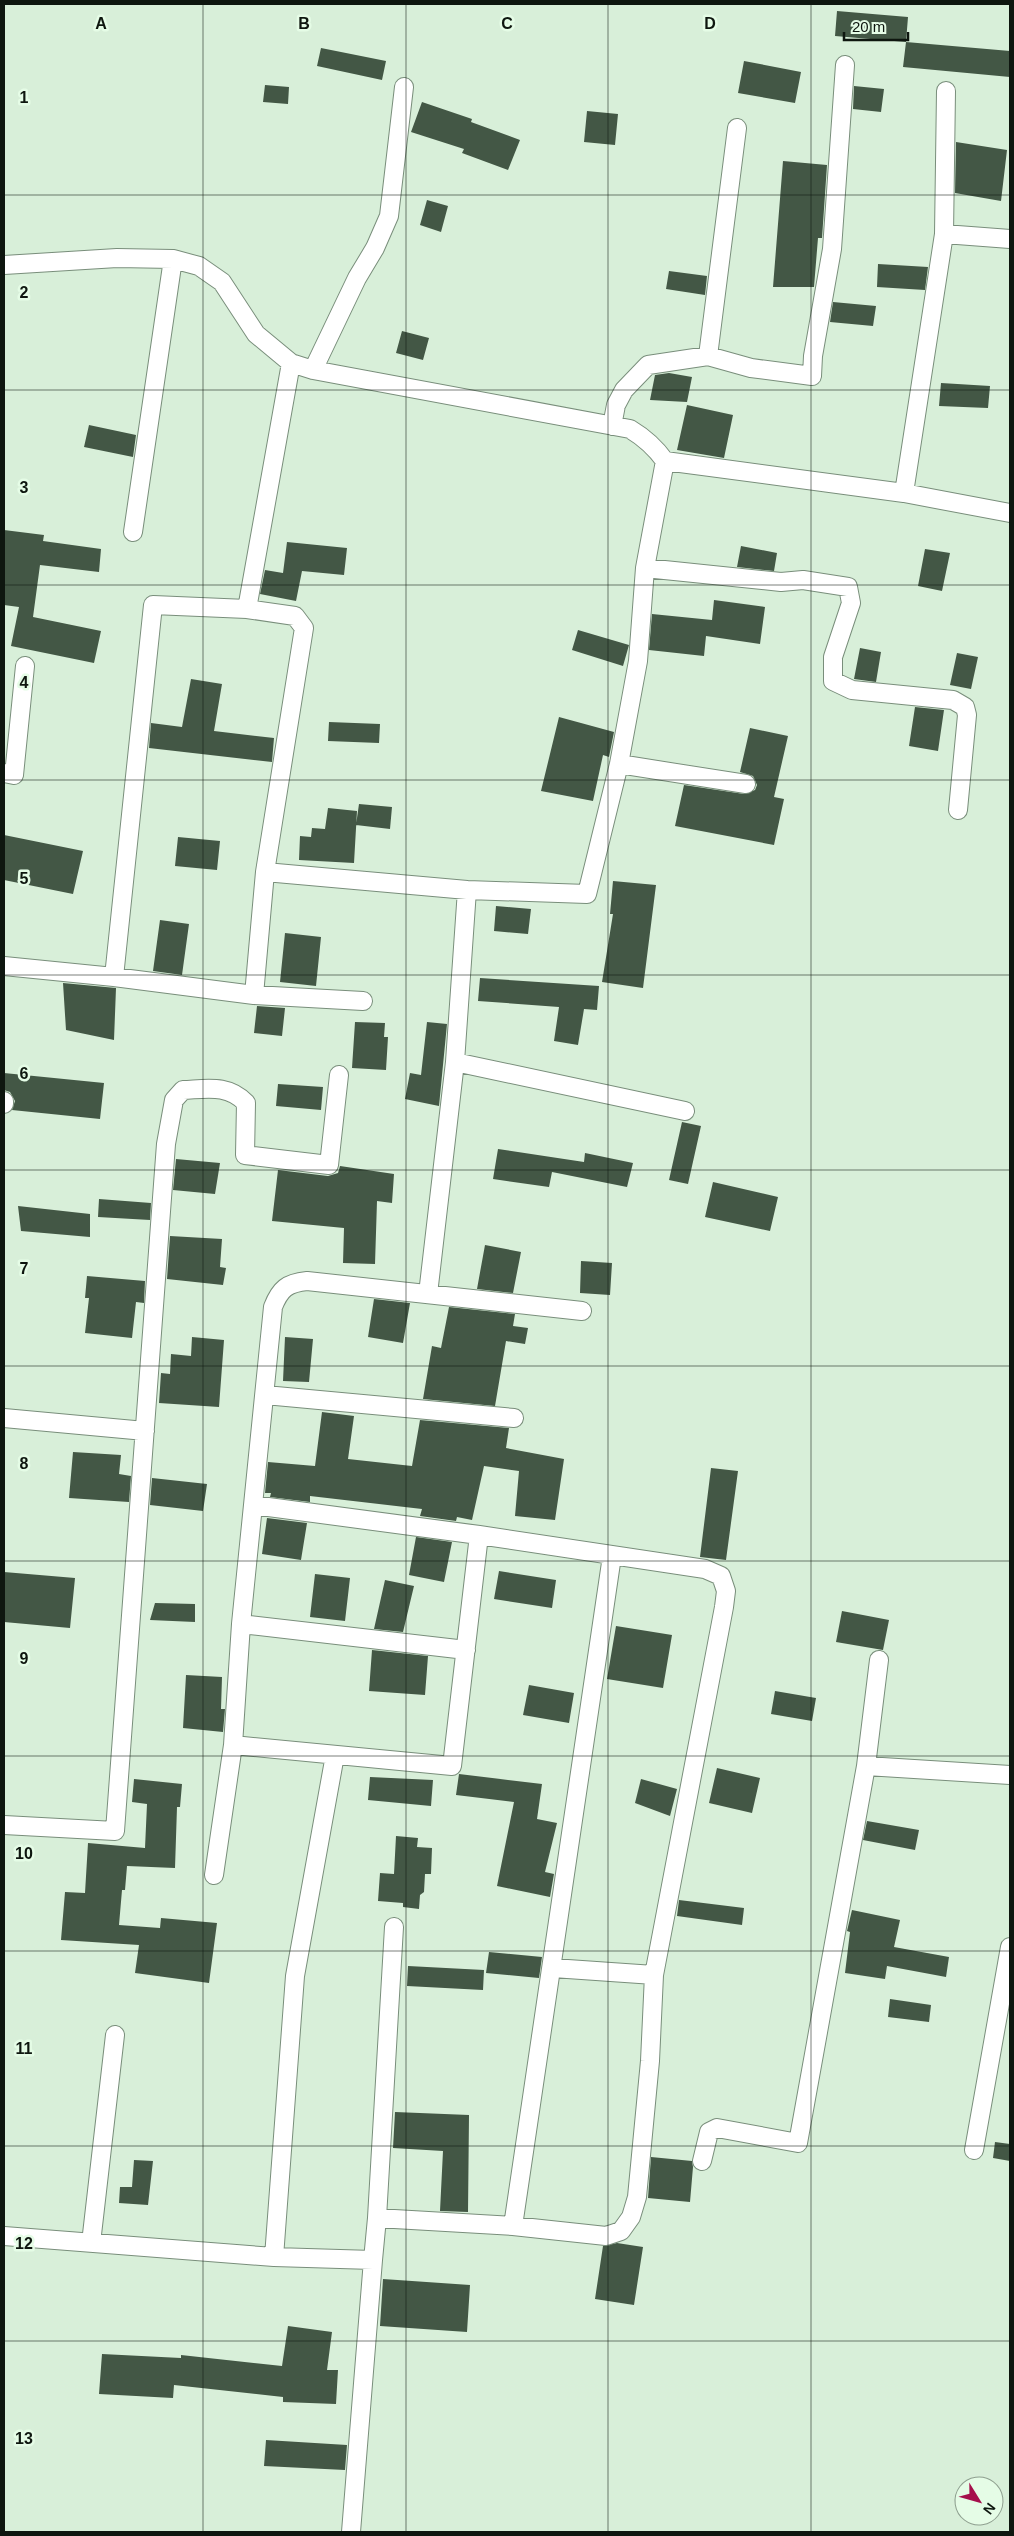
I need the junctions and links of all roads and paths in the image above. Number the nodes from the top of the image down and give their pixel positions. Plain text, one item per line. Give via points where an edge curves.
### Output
1 (845, 65) dead end
2 (404, 87) dead end
3 (946, 91) dead end
4 (737, 128) dead end
5 (944, 234) junction
6 (1010, 239) edge
7 (173, 259) junction
8 (4, 265) edge
9 (708, 356) junction
10 (290, 363) junction
11 (313, 370) junction
12 (612, 426) junction
13 (665, 461) junction
14 (904, 493) junction
15 (1010, 512) edge
16 (133, 532) dead end
17 (645, 568) junction
18 (247, 609) junction
19 (25, 666) dead end
20 (619, 764) junction
21 (4, 773) edge
22 (746, 784) dead end
23 (958, 810) dead end
24 (265, 872) junction
25 (467, 890) junction
26 (4, 966) edge
27 (114, 977) junction
28 (254, 995) junction
29 (363, 1001) dead end
30 (455, 1062) junction
31 (339, 1075) dead end
32 (684, 1111) dead end
33 (428, 1294) junction
34 (582, 1311) dead end
35 (265, 1395) junction
36 (4, 1418) edge
37 (514, 1418) dead end
38 (145, 1430) junction
39 (253, 1505) junction
40 (479, 1535) junction
41 (612, 1556) junction
42 (241, 1624) junction
43 (466, 1650) junction
44 (878, 1660) dead end
45 (233, 1745) junction
46 (335, 1755) junction
47 (866, 1766) junction
48 (1010, 1775) edge
49 (4, 1825) edge
50 (214, 1875) dead end
51 (394, 1927) dead end
52 (1010, 1947) edge
53 (553, 1968) junction
54 (654, 1975) junction
55 (115, 2034) dead end
56 (974, 2150) dead end
57 (702, 2161) dead end
58 (377, 2218) junction
59 (514, 2226) junction
60 (4, 2236) edge
61 (91, 2243) junction
62 (274, 2256) junction
63 (373, 2260) junction
64 (351, 2532) edge

1 - 9 street via 832,249 812,376 751,368
2 - 11 street via 389,216
3 - 5 street
4 - 9 street
5 - 6 street
5 - 14 street
7 - 8 street via 117,258
7 - 10 street via 198,266 222,282 256,334
7 - 16 street
9 - 12 street via 648,365 624,390 616,405
10 - 11 street
10 - 18 street
11 - 12 street
12 - 13 street via 630,429 644,437
13 - 14 street
13 - 17 street
14 - 15 street
17 - 20 street via 638,661
17 - 23 street via 780,582 803,580 848,587 851,603 833,657 833,681 852,690 953,700 965,707 967,715
18 - 24 street via 295,616 304,628
18 - 27 street via 153,605
19 - 21 street via 14,775
20 - 22 street
20 - 25 street via 587,894
24 - 25 street
24 - 28 street
25 - 30 street
26 - 27 street
27 - 28 street
28 - 29 street
30 - 32 street
30 - 33 street
31 - 38 street via 329,1165 245,1155 246,1103 237,1094 222,1088 183,1090 174,1100 166,1144
33 - 34 street
33 - 35 street via 292,1282 280,1292 273,1307
35 - 37 street
35 - 39 street
36 - 38 street
38 - 49 street via 115,1831
39 - 40 street
39 - 42 street
40 - 41 street
40 - 43 street
41 - 53 street
41 - 54 street via 705,1569 722,1576 726,1591
42 - 43 street
42 - 45 street
43 - 46 street via 452,1766
44 - 47 street
45 - 46 street
45 - 50 street
46 - 62 street via 295,1976
47 - 48 street
47 - 57 street via 798,2143 717,2128 710,2132
51 - 58 street
52 - 56 street
53 - 54 street
53 - 59 street
54 - 59 street via 650,2061 637,2197 631,2217 622,2230 606,2236
55 - 61 street
58 - 59 street
58 - 63 street
60 - 61 street
61 - 62 street
62 - 63 street
63 - 64 street

